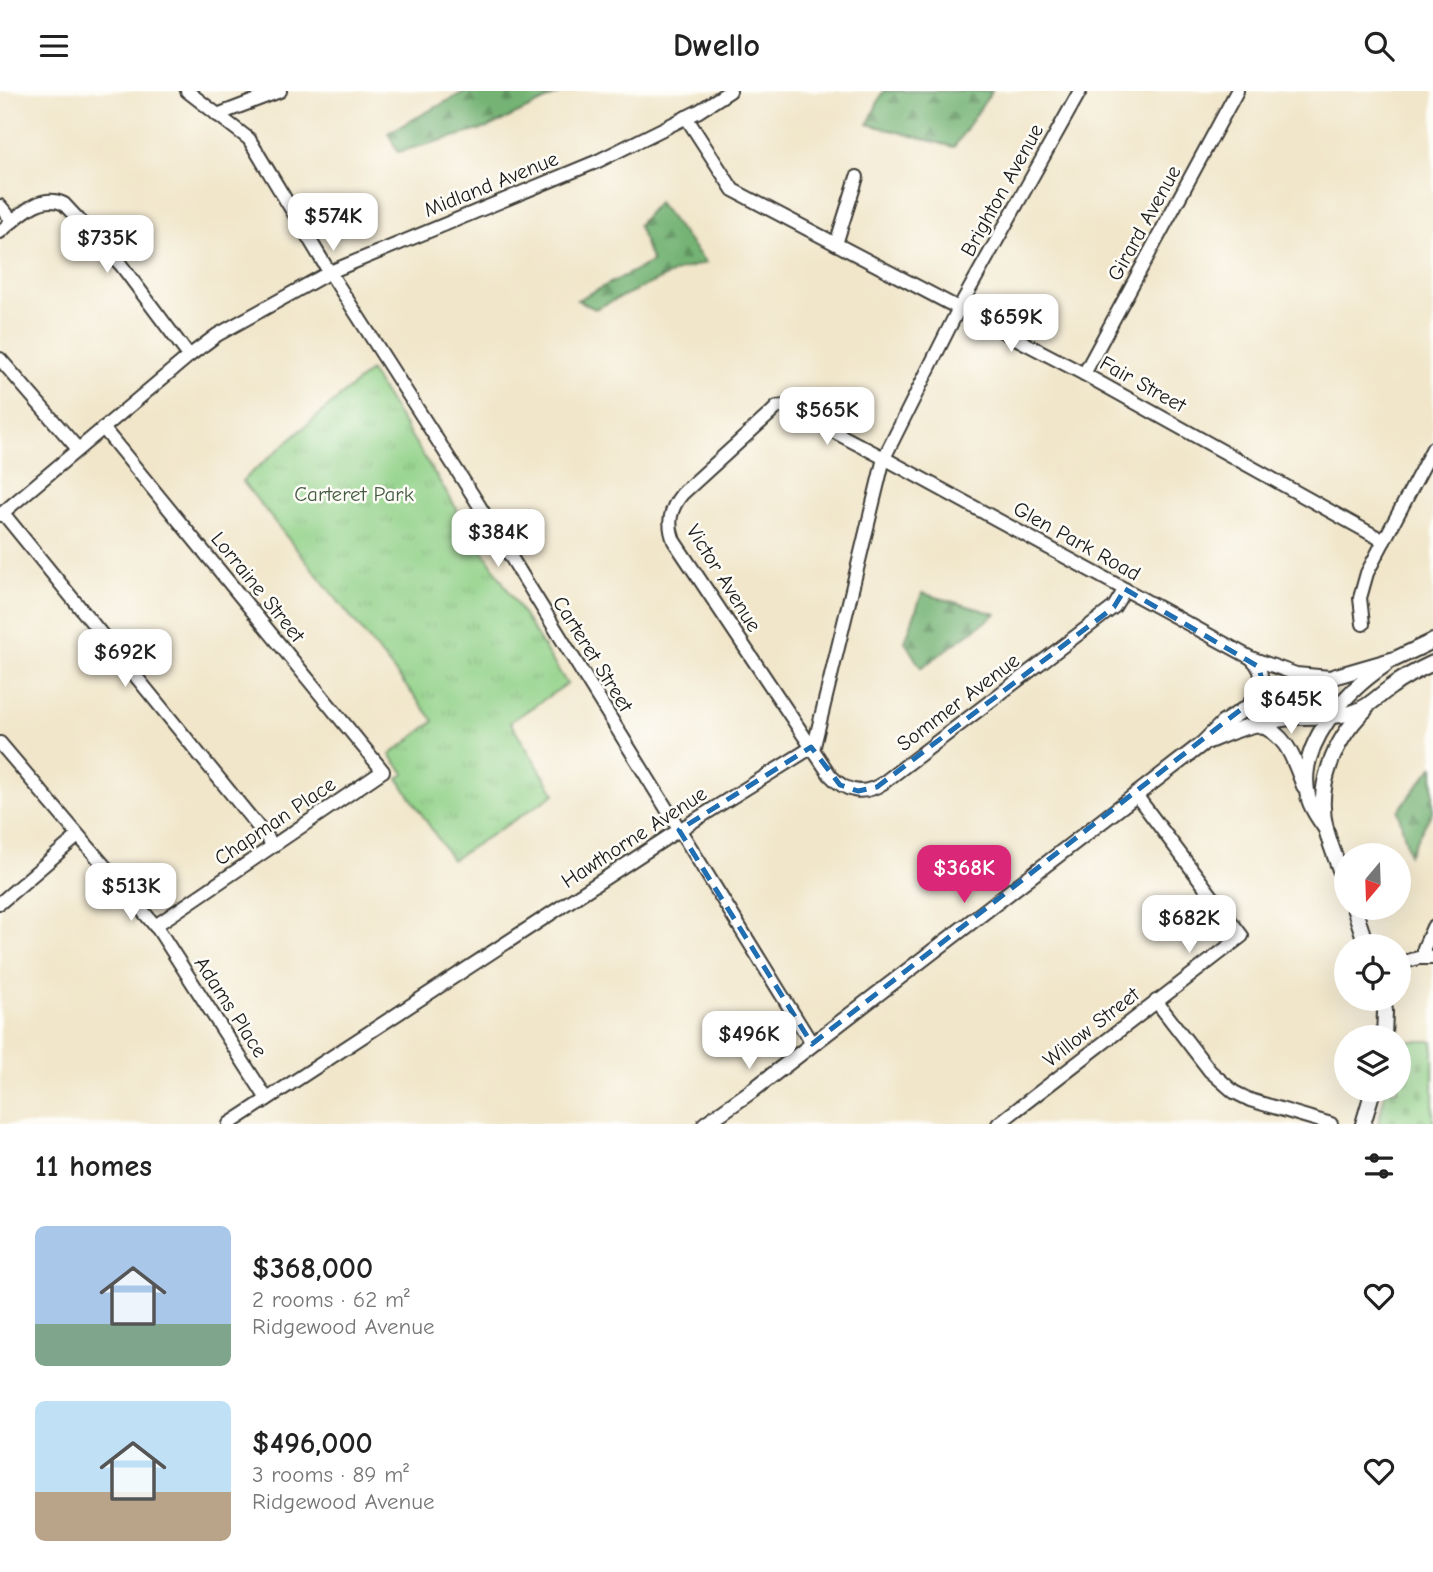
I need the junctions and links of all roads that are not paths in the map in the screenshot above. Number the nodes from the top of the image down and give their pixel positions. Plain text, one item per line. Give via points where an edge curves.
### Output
1 (187, 91) edge
2 (280, 91) edge
3 (730, 91) edge
4 (1080, 91) edge
5 (1237, 91) edge
6 (217, 115) junction
7 (686, 117) junction
8 (857, 177) dead end
9 (0, 206) edge
10 (13, 221) junction
11 (0, 232) edge
12 (836, 244) junction
13 (330, 272) junction
14 (958, 308) junction
15 (189, 356) junction
16 (0, 359) edge
17 (1084, 374) junction
18 (103, 428) junction
19 (1433, 448) edge
20 (78, 449) junction
21 (884, 458) junction
22 (1, 514) edge
23 (1384, 541) junction
24 (1125, 589) junction
25 (1363, 624) dead end
26 (1433, 641) edge
27 (1251, 658) junction
28 (1395, 659) junction
29 (1433, 663) edge
30 (1333, 677) junction
31 (1368, 707) junction
32 (1247, 708) junction
33 (1331, 716) junction
34 (1257, 724) junction
35 (0, 743) edge
36 (1202, 744) junction
37 (811, 747) junction
38 (383, 771) joint
39 (1136, 795) junction
40 (1310, 800) junction
41 (1326, 829) junction
42 (679, 830) junction
43 (78, 835) junction
44 (273, 845) junction
45 (1334, 851) edge
46 (0, 903) edge
47 (155, 926) junction
48 (1433, 927) edge
49 (1429, 958) edge
50 (1411, 960) edge
51 (1156, 1001) junction
52 (812, 1044) junction
53 (267, 1099) junction
54 (1369, 1102) edge
55 (715, 1122) edge
56 (229, 1124) edge
57 (999, 1124) edge
58 (1331, 1124) edge
59 (1363, 1124) edge

1 - 6 street, Carteret Street
2 - 6 street
3 - 7 street, Midland Avenue
4 - 14 street, Brighton Avenue
5 - 17 street, Girard Avenue
6 - 13 street, Carteret Street via 249,139
7 - 12 street, Fair Street via 733,190
7 - 13 street, Midland Avenue via 598,161
8 - 12 street
9 - 10 street
10 - 11 street
10 - 15 street via 45,200 69,208 121,265
12 - 14 street, Fair Street
13 - 15 street, Midland Avenue via 217,335
13 - 42 street, Carteret Street
14 - 17 street, Fair Street
14 - 21 street, Brighton Avenue
15 - 18 street, Midland Avenue
16 - 20 street
17 - 23 street, Fair Street
18 - 20 street, Midland Avenue
18 - 38 street, Lorraine Street
19 - 23 street
20 - 22 street, Midland Avenue
21 - 24 street, Glen Park Road
21 - 37 street
21 - 37 street, Victor Avenue via 785,406 778,407 682,494 670,513 674,541
22 - 44 street
23 - 25 street via 1363,584
24 - 27 street, Glen Park Road
24 - 37 street, Sommer Avenue via 1114,607 877,787 858,791 840,785
26 - 28 street
27 - 30 street, Glen Park Road via 1296,674
27 - 32 street via 1262,681
28 - 30 street
28 - 33 street via 1361,684
29 - 31 street via 1391,686
30 - 32 street
31 - 33 street
31 - 41 street via 1346,734 1328,772 1323,799
32 - 36 street
33 - 34 street
33 - 40 street via 1311,757
34 - 36 street
34 - 40 street via 1275,732 1286,744
35 - 43 street, Adams Place
36 - 39 street
37 - 42 street, Hawthorne Avenue
38 - 44 street, Chapman Place
39 - 51 street, Willow Street via 1242,936
39 - 52 street
40 - 41 street
41 - 45 street
42 - 52 street, Carteret Street
42 - 53 street, Hawthorne Avenue
43 - 46 street
43 - 47 street, Adams Place
44 - 47 street, Chapman Place
47 - 53 street, Adams Place
48 - 49 street via 1424,948
49 - 50 street
51 - 57 street, Willow Street
51 - 58 street via 1225,1085 1250,1100
52 - 55 street
53 - 56 street, Hawthorne Avenue
54 - 59 street

